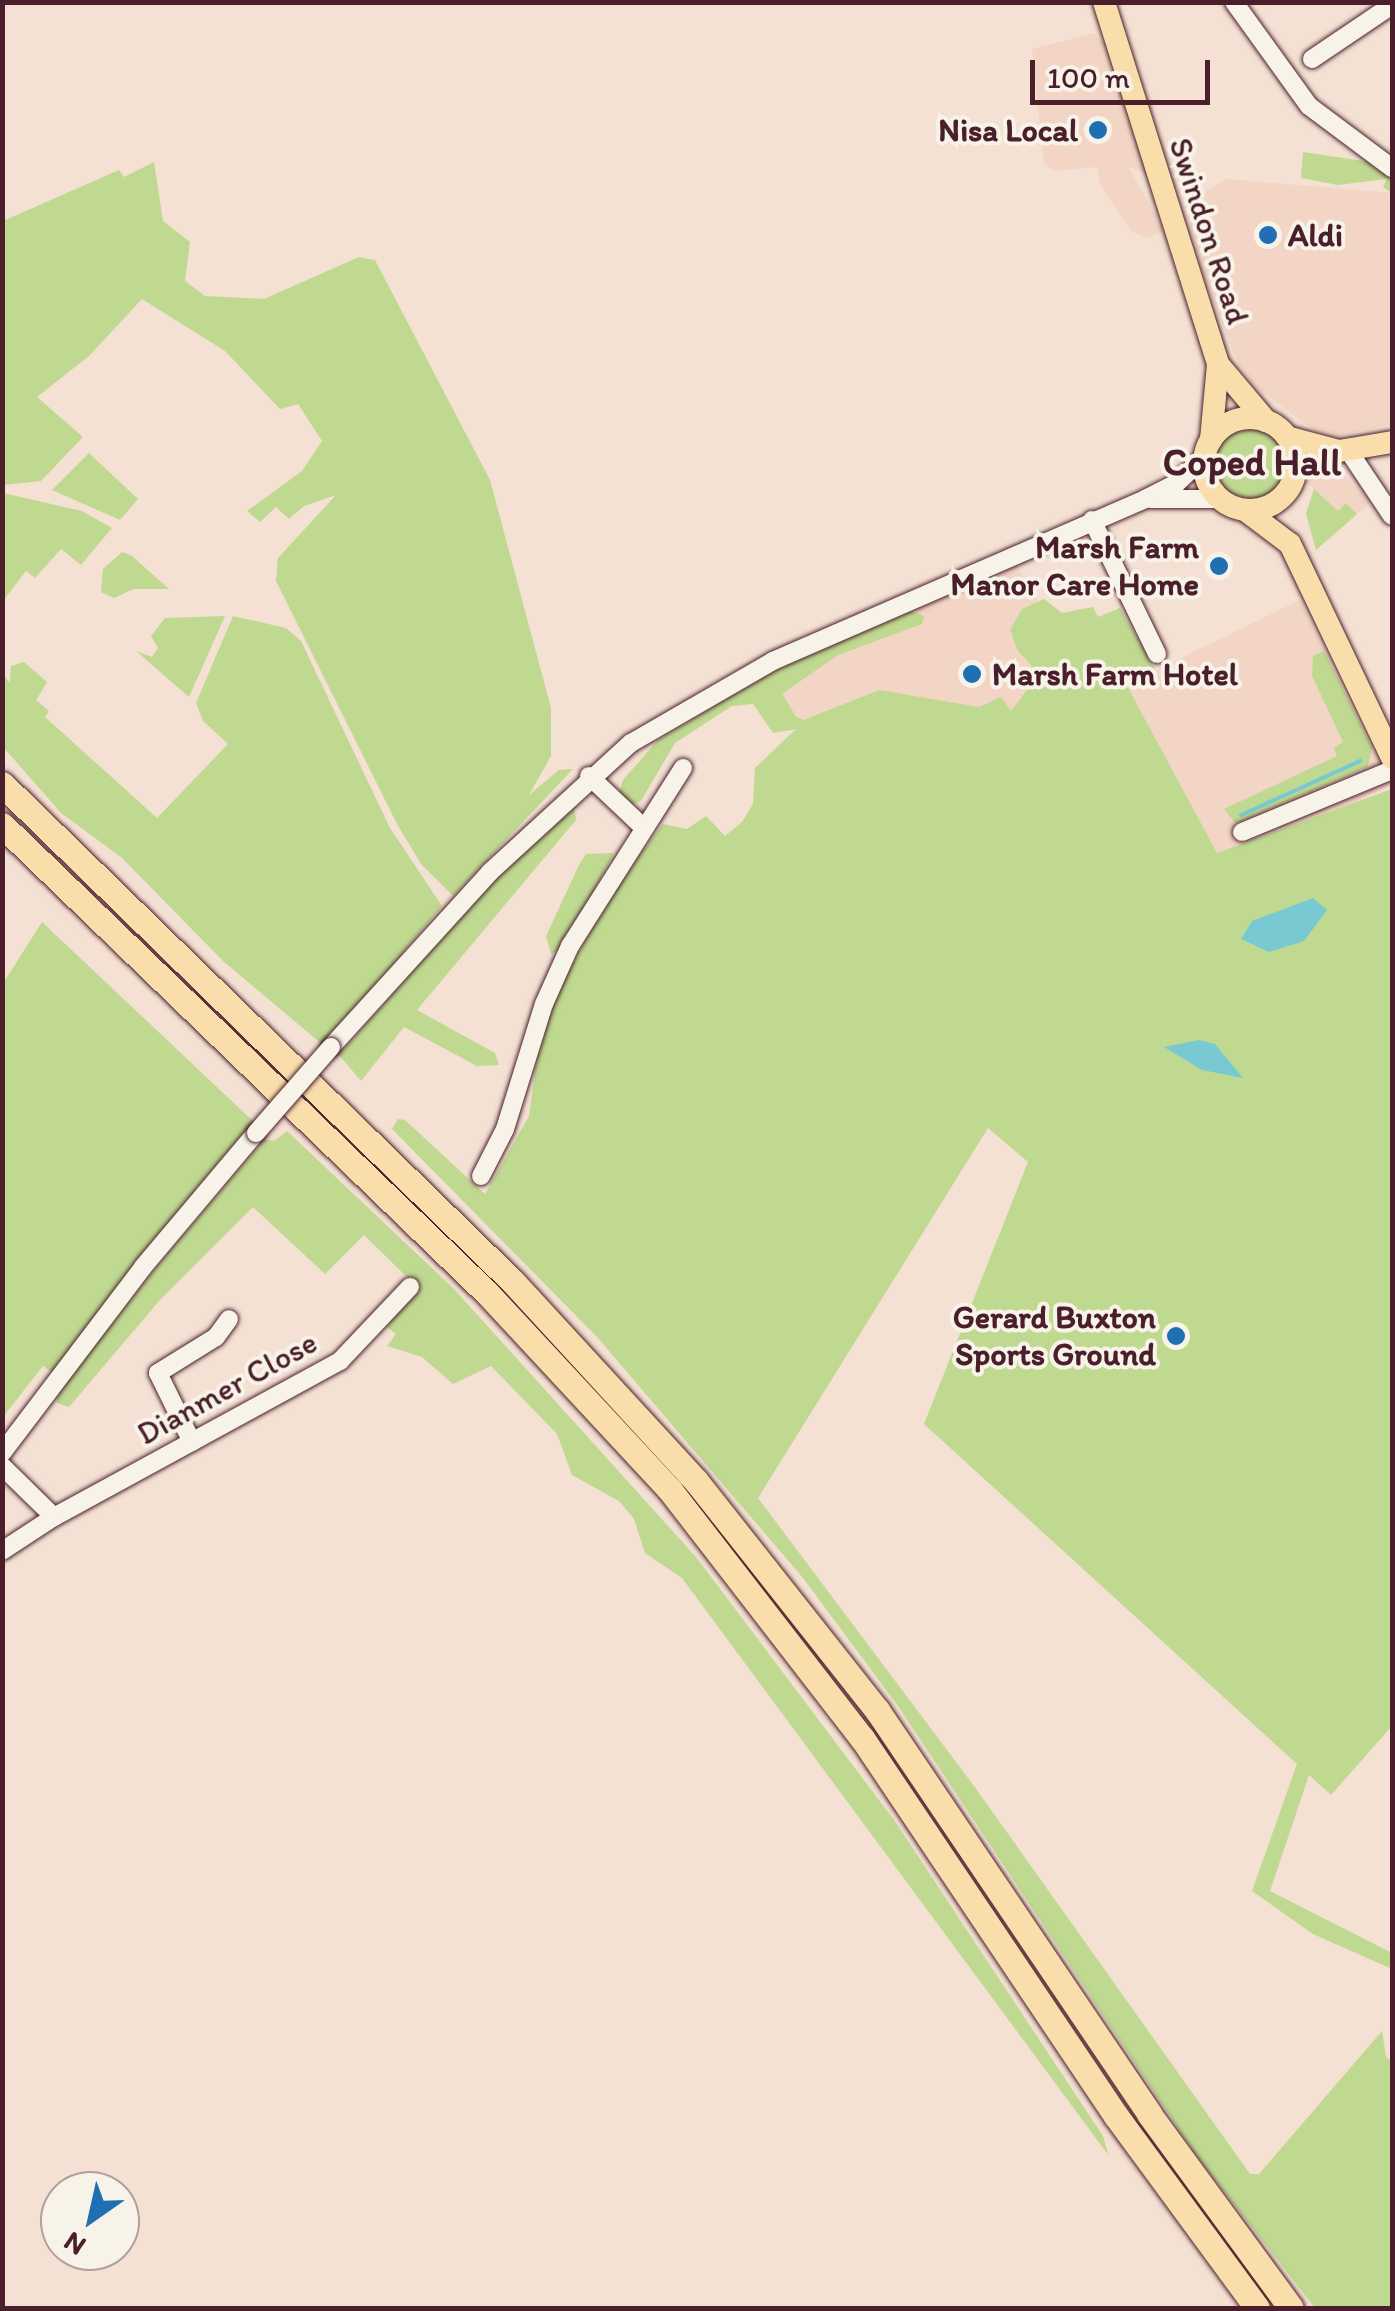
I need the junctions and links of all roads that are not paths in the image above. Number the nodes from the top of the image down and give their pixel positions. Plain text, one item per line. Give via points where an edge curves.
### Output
1 (1104, 2) edge
2 (1234, 2) edge
3 (1392, 6) edge
4 (1312, 59) dead end
5 (1392, 168) edge
6 (1218, 364) junction
7 (1266, 421) junction
8 (1287, 437) junction
9 (1392, 442) edge
10 (1208, 448) junction
11 (1344, 450) junction
12 (1290, 486) junction
13 (1220, 499) junction
14 (1145, 500) junction
15 (1244, 510) junction
16 (1392, 516) edge
17 (1092, 520) junction
18 (1290, 544) junction
19 (1157, 654) dead end
20 (1392, 758) edge
21 (683, 768) dead end
22 (1392, 770) edge
23 (589, 776) junction
24 (2, 784) edge
25 (2, 824) edge
26 (643, 828) junction
27 (1242, 832) dead end
28 (480, 1176) dead end
29 (410, 1287) dead end
30 (229, 1319) dead end
31 (192, 1442) junction
32 (2, 1453) edge
33 (2, 1466) edge
34 (54, 1517) junction
35 (2, 1551) edge
36 (1257, 2308) edge
37 (1292, 2308) edge

1 - 6 main road, Swindon Road
2 - 5 street via 1309,106
3 - 4 street
6 - 7 main road, Swindon Road
6 - 10 main road, Swindon Road
7 - 8 main road
7 - 10 main road via 1235,421
8 - 11 main road
8 - 12 main road via 1296,457
9 - 11 main road
10 - 13 main road via 1207,480
10 - 14 street
11 - 12 main road
11 - 16 street
12 - 15 main road via 1268,507
12 - 18 main road
13 - 14 street
13 - 15 main road
14 - 17 street
15 - 18 main road
17 - 19 street
17 - 23 street via 722,686
18 - 20 main road
21 - 26 street
22 - 27 street
23 - 26 street
23 - 32 street, bridge via 469,894 256,1133
24 - 37 highway via 513,1282 696,1482 876,1710 1149,2114
25 - 36 highway via 488,1293 670,1490 862,1738 1116,2116
26 - 28 street via 559,968 505,1129
29 - 31 street, Dianmer Close via 340,1361
30 - 31 street via 216,1336 158,1374
31 - 34 street, Dianmer Close
33 - 34 street
34 - 35 street, Dianmer Close

